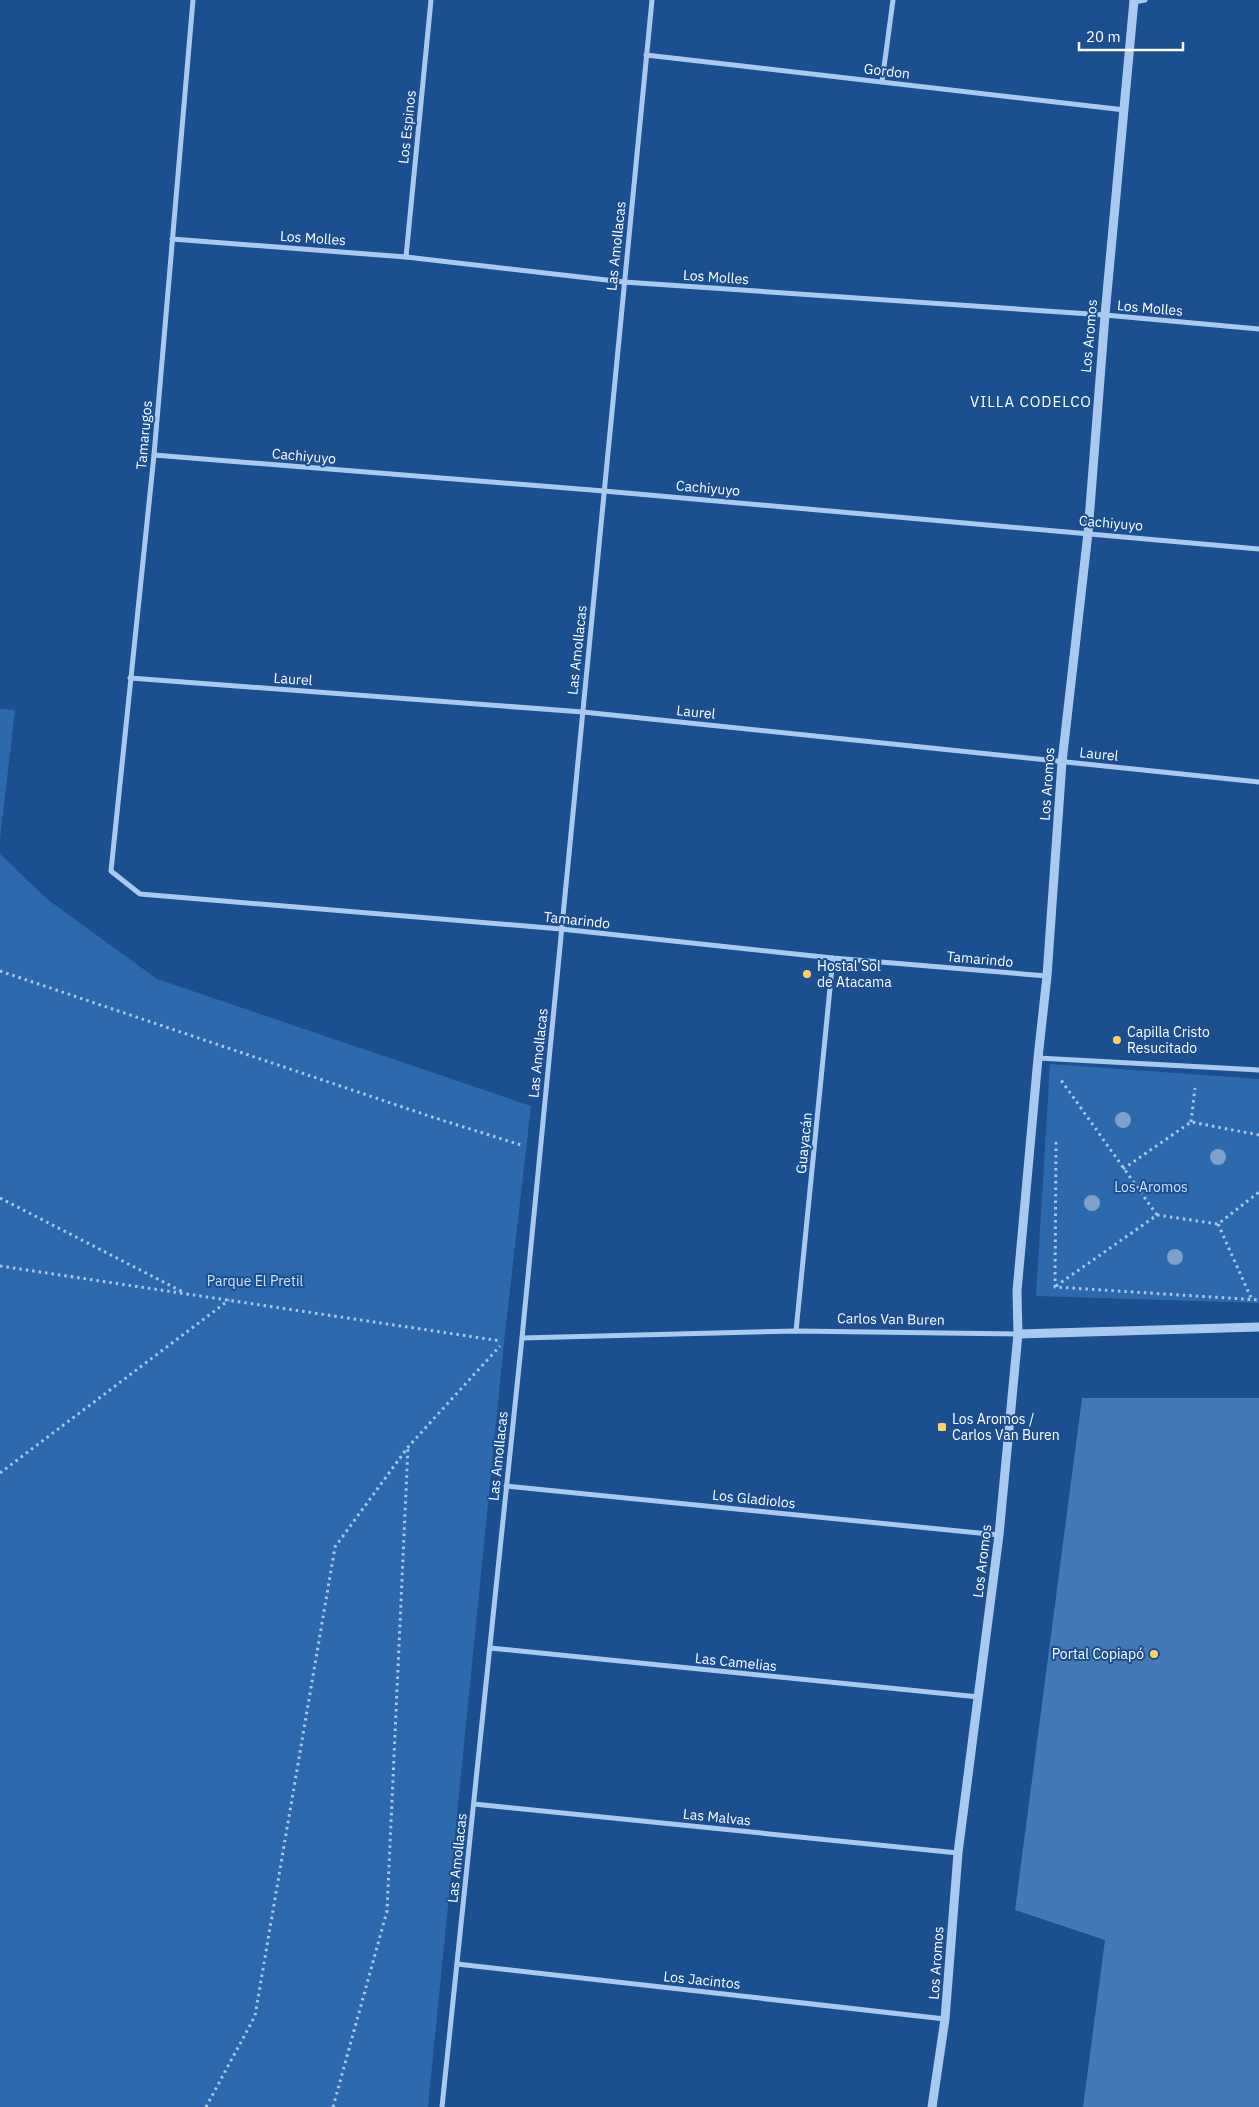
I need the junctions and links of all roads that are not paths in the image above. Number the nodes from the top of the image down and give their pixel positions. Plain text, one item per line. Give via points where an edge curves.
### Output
1 (193, 0) edge
2 (431, 0) edge
3 (652, 0) edge
4 (893, 0) edge
5 (1145, 0) edge
6 (1134, 1) edge
7 (646, 55) junction
8 (882, 82) junction
9 (1124, 110) junction
10 (172, 239) junction
11 (406, 257) junction
12 (624, 282) junction
13 (1104, 315) junction
14 (1259, 329) edge
15 (154, 455) junction
16 (604, 491) junction
17 (1088, 532) junction
18 (1259, 549) edge
19 (130, 678) junction
20 (583, 712) junction
21 (1062, 762) junction
22 (1259, 782) edge
23 (111, 872) joint
24 (561, 929) junction
25 (834, 958) junction
26 (1048, 976) junction
27 (1038, 1058) junction
28 (1259, 1070) edge
29 (1259, 1327) edge
30 (796, 1331) junction
31 (1018, 1334) junction
32 (522, 1338) junction
33 (506, 1486) junction
34 (999, 1535) junction
35 (490, 1648) junction
36 (979, 1697) junction
37 (474, 1804) junction
38 (958, 1853) junction
39 (457, 1964) junction
40 (945, 2019) junction
41 (442, 2107) edge
42 (932, 2107) edge

1 - 10 street, Tamarugos
2 - 11 street, Los Espinos
3 - 7 street, Las Amollacas
4 - 8 street
5 - 6 street
6 - 9 street, Los Aromos
7 - 8 street, Gordon
7 - 12 street, Las Amollacas
8 - 9 street, Gordon
9 - 13 street, Los Aromos
10 - 11 street, Los Molles
10 - 15 street, Tamarugos
11 - 12 street, Los Molles
12 - 13 street, Los Molles
12 - 16 street, Las Amollacas
13 - 14 street, Los Molles
13 - 17 street, Los Aromos
15 - 16 street, Cachiyuyo
15 - 19 street, Tamarugos
16 - 17 street, Cachiyuyo
16 - 20 street, Las Amollacas
17 - 18 street, Cachiyuyo
17 - 21 street, Los Aromos
19 - 20 street, Laurel
19 - 23 street, Tamarugos
20 - 21 street, Laurel
20 - 24 street, Las Amollacas
21 - 22 street, Laurel
21 - 26 street, Los Aromos
23 - 24 street, Tamarindo via 140,894
24 - 25 street, Tamarindo
24 - 32 street, Las Amollacas
25 - 26 street, Tamarindo
25 - 30 street, Guayacán
26 - 27 street, Los Aromos
27 - 28 street
27 - 31 street, Los Aromos via 1017,1291
29 - 31 street, Carlos Van Buren
30 - 31 street, Carlos Van Buren
30 - 32 street, Carlos Van Buren
31 - 34 street, Los Aromos
32 - 33 street, Las Amollacas
33 - 34 street, Los Gladiolos
33 - 35 street, Las Amollacas
34 - 36 street, Los Aromos
35 - 36 street, Las Camelias
35 - 37 street, Las Amollacas
36 - 38 street, Los Aromos
37 - 38 street, Las Malvas
37 - 39 street, Las Amollacas
38 - 40 street, Los Aromos
39 - 40 street, Los Jacintos
39 - 41 street, Las Amollacas
40 - 42 street, Los Aromos

